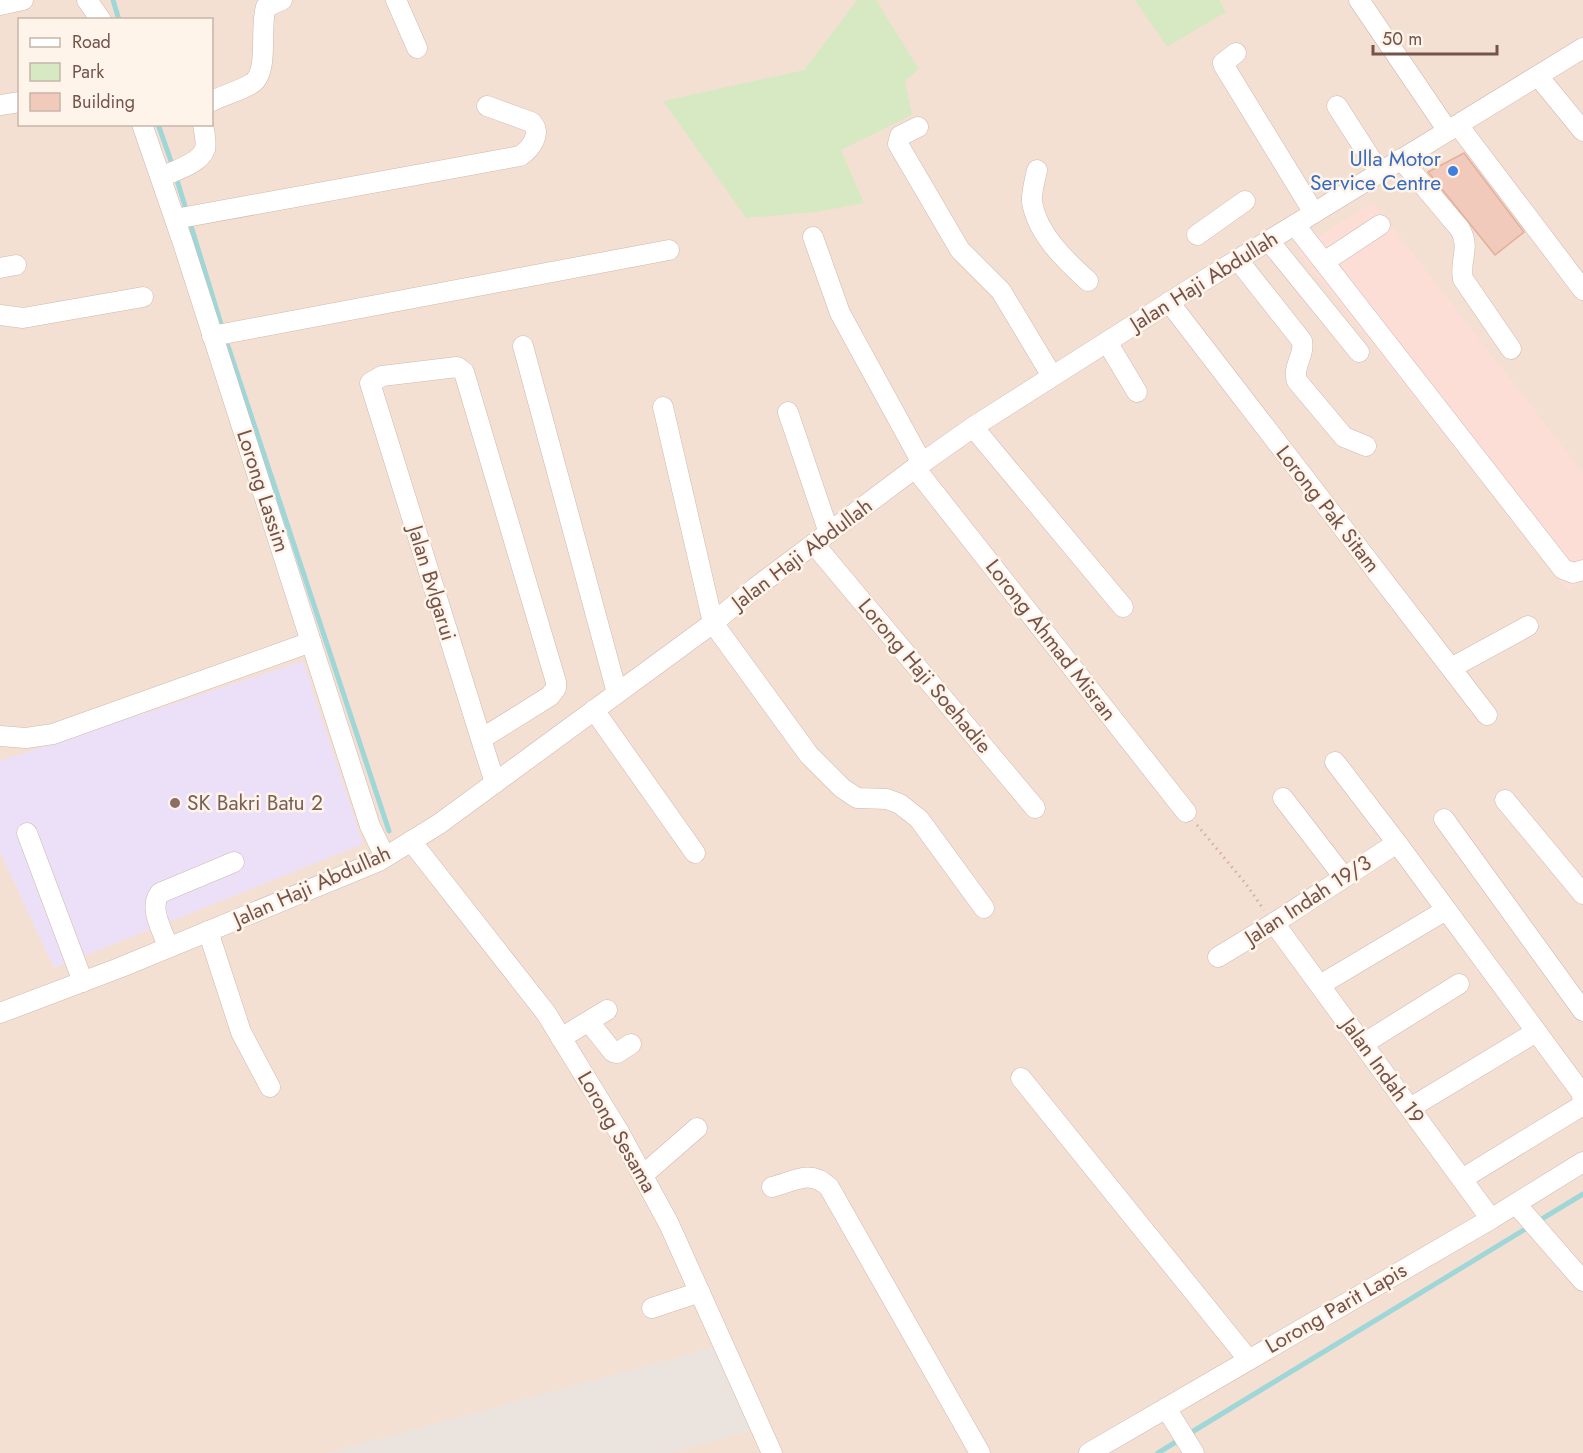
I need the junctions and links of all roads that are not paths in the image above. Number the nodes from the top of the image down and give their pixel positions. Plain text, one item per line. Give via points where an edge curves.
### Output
1 (23, 0) edge
2 (87, 0) edge
3 (282, 0) edge
4 (396, 0) edge
5 (1359, 0) edge
6 (0, 5) edge
7 (100, 18) edge
8 (417, 48) dead end
9 (1583, 48) edge
10 (1236, 52) dead end
11 (1538, 76) junction
12 (213, 100) edge
13 (18, 102) edge
14 (0, 105) edge
15 (487, 106) dead end
16 (1337, 106) dead end
17 (143, 126) edge
18 (202, 126) edge
19 (918, 127) dead end
20 (1453, 128) junction
21 (1583, 131) edge
22 (1401, 159) junction
23 (1037, 170) dead end
24 (1380, 172) junction
25 (160, 177) junction
26 (1245, 201) dead end
27 (1314, 213) junction
28 (175, 219) junction
29 (1295, 225) junction
30 (1380, 225) dead end
31 (1197, 235) dead end
32 (813, 237) dead end
33 (1269, 242) junction
34 (669, 250) dead end
35 (1238, 260) junction
36 (1324, 262) junction
37 (1088, 281) dead end
38 (1583, 290) edge
39 (143, 297) dead end
40 (1169, 302) junction
41 (0, 315) edge
42 (212, 336) junction
43 (1107, 342) junction
44 (523, 346) dead end
45 (1511, 349) dead end
46 (1359, 352) dead end
47 (1052, 376) junction
48 (1137, 392) dead end
49 (663, 407) dead end
50 (788, 412) dead end
51 (973, 427) junction
52 (1366, 446) dead end
53 (918, 465) junction
54 (822, 538) junction
55 (1583, 570) edge
56 (1123, 607) dead end
57 (712, 623) junction
58 (1528, 626) dead end
59 (311, 642) junction
60 (1451, 668) junction
61 (617, 693) junction
62 (594, 710) junction
63 (1488, 715) dead end
64 (0, 736) edge
65 (481, 738) junction
66 (1335, 762) dead end
67 (495, 783) junction
68 (1283, 798) dead end
69 (1505, 800) dead end
70 (1035, 808) dead end
71 (1186, 812) road end
72 (1444, 819) dead end
73 (27, 833) dead end
74 (411, 841) junction
75 (1397, 843) junction
76 (695, 853) dead end
77 (385, 857) junction
78 (234, 862) dead end
79 (1343, 876) junction
80 (1583, 894) edge
81 (984, 909) dead end
82 (1446, 910) junction
83 (1274, 923) junction
84 (208, 931) junction
85 (168, 947) junction
86 (1218, 957) dead end
87 (83, 982) junction
88 (1459, 984) dead end
89 (1320, 986) junction
90 (607, 1010) dead end
91 (1583, 1011) edge
92 (0, 1013) edge
93 (589, 1022) junction
94 (1536, 1032) junction
95 (561, 1038) junction
96 (631, 1044) dead end
97 (1363, 1044) junction
98 (1021, 1078) dead end
99 (270, 1087) dead end
100 (1583, 1101) edge
101 (1410, 1108) junction
102 (697, 1128) dead end
103 (1583, 1162) edge
104 (643, 1175) junction
105 (1462, 1179) junction
106 (772, 1187) dead end
107 (1521, 1211) junction
108 (1491, 1219) junction
109 (1576, 1257) edge
110 (1583, 1281) edge
111 (700, 1292) junction
112 (652, 1308) dead end
113 (1248, 1359) junction
114 (1166, 1408) junction
115 (772, 1453) edge
116 (980, 1453) edge
117 (1089, 1453) edge
118 (1194, 1453) edge

1 - 6 street
2 - 7 street
3 - 12 street via 266,7 263,17 259,78
4 - 8 street
5 - 20 street
9 - 11 street, Jalan Haji Abdullah
10 - 27 street via 1224,66
11 - 20 street, Jalan Haji Abdullah
11 - 21 street
13 - 14 street
15 - 28 street via 535,126 535,138 520,156
16 - 24 street
17 - 25 street, Lorong Lassim
18 - 25 street via 206,146 201,155
19 - 47 street via 900,136 898,144 960,250 1009,301
20 - 22 street, Jalan Haji Abdullah
20 - 38 street
22 - 24 street, Jalan Haji Abdullah
22 - 45 street via 1460,229 1466,242 1463,279
23 - 37 street via 1032,200 1035,213 1066,261
24 - 27 street, Jalan Haji Abdullah
25 - 28 street, Lorong Lassim
26 - 31 street
27 - 29 street, Jalan Haji Abdullah
28 - 42 street, Lorong Lassim
29 - 33 street, Jalan Haji Abdullah
29 - 36 street
30 - 36 street
32 - 53 street, Lorong Ahmad Misran via 840,313
33 - 35 street, Jalan Haji Abdullah
33 - 46 street
34 - 42 street
35 - 40 street, Jalan Haji Abdullah
35 - 52 street via 1302,341 1297,381 1344,437
36 - 55 street via 1563,569 1573,573
39 - 41 street via 23,318
40 - 43 street, Jalan Haji Abdullah
40 - 60 street, Lorong Pak Sitam
42 - 59 street, Lorong Lassim
43 - 47 street, Jalan Haji Abdullah
43 - 48 street
44 - 61 street
47 - 51 street, Jalan Haji Abdullah
49 - 57 street
50 - 54 street
51 - 53 street, Jalan Haji Abdullah
51 - 56 street
53 - 54 street, Jalan Haji Abdullah
53 - 71 street, Lorong Ahmad Misran
54 - 57 street, Jalan Haji Abdullah
54 - 70 street, Lorong Haji Soehadie
57 - 61 street, Jalan Haji Abdullah
57 - 81 street via 809,755 857,798 900,804 919,819
58 - 60 street
59 - 64 street via 53,735
59 - 77 street, Lorong Lassim via 370,826
60 - 63 street, Lorong Pak Sitam
61 - 62 street, Jalan Haji Abdullah
62 - 67 street, Jalan Haji Abdullah
62 - 76 street
65 - 65 street, Jalan Bvlgarui via 370,383 382,376 458,367 464,372 556,688 550,696
65 - 67 street, Jalan Bvlgarui
66 - 75 street
67 - 74 street, Jalan Haji Abdullah
68 - 79 street
69 - 80 street
72 - 91 street
73 - 87 street
74 - 77 street, Jalan Haji Abdullah
74 - 95 street, Lorong Sesama via 546,1013
75 - 79 street, Jalan Indah 19/3
75 - 82 street
77 - 84 street, Jalan Haji Abdullah
78 - 85 street via 160,893 155,899 154,908
79 - 83 street, Jalan Indah 19/3
82 - 89 street
82 - 94 street
83 - 86 street, Jalan Indah 19/3
83 - 89 street, Jalan Indah 19
84 - 85 street, Jalan Haji Abdullah
84 - 99 street via 241,1032
85 - 87 street, Jalan Haji Abdullah
87 - 92 street, Jalan Haji Abdullah
88 - 97 street
89 - 97 street, Jalan Indah 19
90 - 93 street
93 - 95 street
93 - 96 street via 613,1052
94 - 100 street via 1581,1092
94 - 101 street
95 - 104 street, Lorong Sesama
97 - 101 street, Jalan Indah 19
98 - 113 street
100 - 105 street via 1578,1108
101 - 105 street, Jalan Indah 19
102 - 104 street
103 - 107 street, Lorong Parit Lapis
104 - 111 street, Lorong Sesama
105 - 108 street, Jalan Indah 19
106 - 116 street via 810,1176 820,1178 829,1187
107 - 108 street, Lorong Parit Lapis
107 - 109 street via 1550,1244
108 - 113 street, Lorong Parit Lapis
109 - 110 street
111 - 112 street
111 - 115 street, Lorong Sesama
113 - 114 street, Lorong Parit Lapis
114 - 117 street, Lorong Parit Lapis
114 - 118 street

